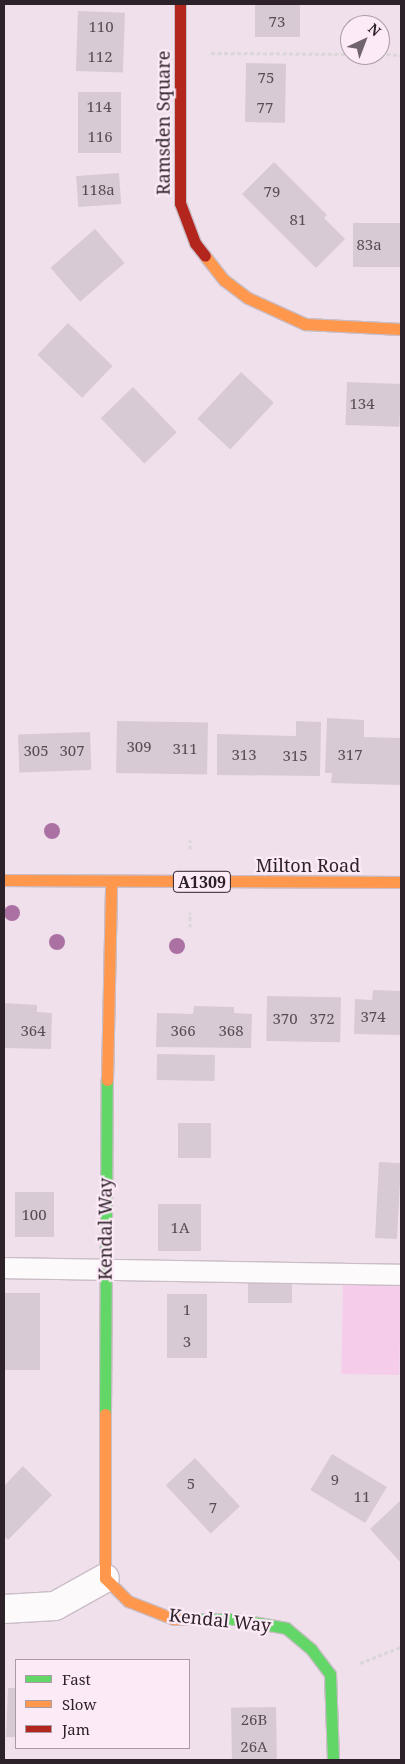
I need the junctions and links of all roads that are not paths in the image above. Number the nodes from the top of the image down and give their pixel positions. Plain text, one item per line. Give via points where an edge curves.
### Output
1 (180, 4) edge
2 (401, 329) edge
3 (4, 880) edge
4 (111, 881) junction
5 (401, 882) edge
6 (4, 1268) edge
7 (105, 1270) junction
8 (401, 1275) edge
9 (106, 1578) junction
10 (4, 1610) edge
11 (334, 1760) edge

1 - 2 street, Ramsden Square via 180,203 195,243 224,280 248,298 305,324
3 - 4 street, Milton Road / A1309
4 - 5 street, Milton Road / A1309
4 - 7 street, Kendal Way
6 - 7 lane
7 - 8 lane
7 - 9 street, Kendal Way
9 - 10 street via 56,1606
9 - 11 street, Kendal Way via 128,1602 174,1619 236,1619 286,1628 311,1649 330,1674

